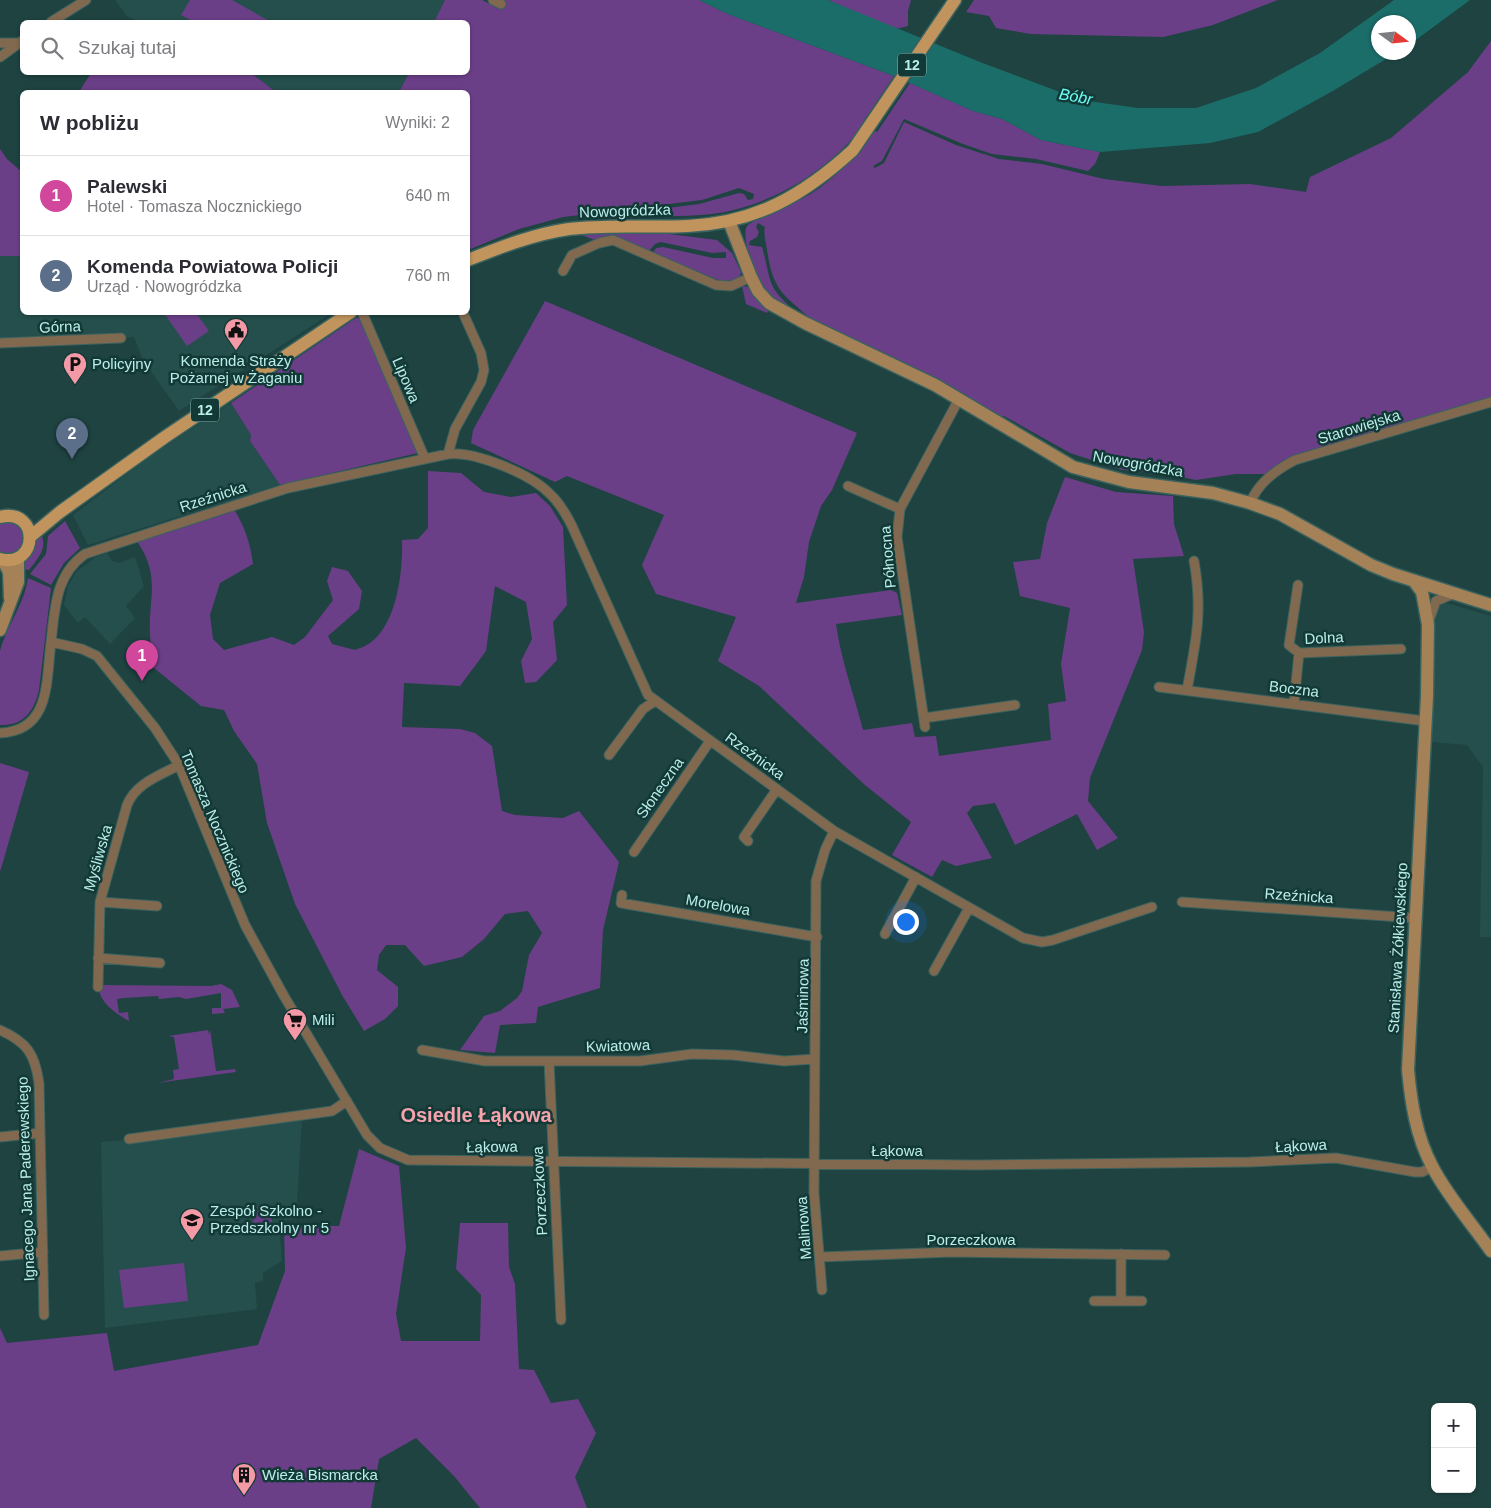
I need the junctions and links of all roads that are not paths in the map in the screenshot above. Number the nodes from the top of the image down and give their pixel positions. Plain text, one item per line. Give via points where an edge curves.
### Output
1 (86, 0) edge
2 (955, 0) edge
3 (54, 20) edge
4 (0, 42) edge
5 (20, 42) edge
6 (20, 43) edge
7 (1, 56) edge
8 (728, 221) junction
9 (470, 259) edge
10 (563, 271) dead end
11 (751, 277) junction
12 (348, 315) edge
13 (363, 315) edge
14 (464, 315) dead end
15 (121, 338) dead end
16 (0, 343) edge
17 (958, 399) junction
18 (1491, 402) edge
19 (448, 454) junction
20 (425, 459) junction
21 (848, 486) dead end
22 (1250, 503) junction
23 (900, 509) junction
24 (60, 512) junction
25 (2, 515) edge
26 (22, 520) junction
27 (30, 537) junction
28 (18, 558) junction
29 (2, 559) edge
30 (1194, 560) dead end
31 (1414, 581) junction
32 (1298, 585) dead end
33 (1453, 594) junction
34 (10, 603) junction
35 (1491, 605) edge
36 (1428, 625) junction
37 (0, 630) edge
38 (51, 642) junction
39 (1401, 649) dead end
40 (1299, 652) junction
41 (1159, 687) dead end
42 (1187, 690) junction
43 (655, 701) junction
44 (1294, 703) junction
45 (1015, 705) dead end
46 (1426, 721) junction
47 (0, 733) edge
48 (710, 741) junction
49 (609, 755) dead end
50 (178, 765) junction
51 (777, 789) junction
52 (834, 831) junction
53 (748, 841) dead end
54 (634, 852) dead end
55 (916, 878) junction
56 (622, 895) dead end
57 (100, 902) junction
58 (1182, 902) dead end
59 (157, 906) dead end
60 (1152, 907) dead end
61 (969, 908) junction
62 (1415, 918) junction
63 (885, 934) dead end
64 (817, 937) junction
65 (98, 958) junction
66 (160, 963) dead end
67 (934, 971) dead end
68 (98, 987) dead end
69 (0, 1030) edge
70 (422, 1050) dead end
71 (815, 1059) junction
72 (549, 1061) junction
73 (347, 1101) junction
74 (40, 1133) junction
75 (367, 1135) joint
76 (0, 1137) edge
77 (129, 1139) dead end
78 (552, 1160) junction
79 (814, 1164) junction
80 (1432, 1166) junction
81 (1491, 1250) edge
82 (43, 1252) junction
83 (1121, 1254) junction
84 (1165, 1255) dead end
85 (0, 1256) edge
86 (820, 1257) junction
87 (822, 1290) dead end
88 (1094, 1301) dead end
89 (1121, 1301) junction
90 (1142, 1301) dead end
91 (44, 1315) dead end
92 (561, 1320) dead end

1 - 3 street
2 - 8 main road, 12 via 853,150 801,191 770,208
4 - 5 street
4 - 7 street
6 - 7 street
8 - 9 main road, Nowogródzka / 12 via 689,226 605,226 554,232 521,240
8 - 11 main road, Nowogródzka
10 - 11 street, Nowogródzka via 572,255 613,240 716,285 730,286
11 - 17 main road, Nowogródzka via 768,303
12 - 24 main road, 12 via 165,437
13 - 20 street, Lipowa
14 - 19 street via 481,353 484,370 481,382 455,429
15 - 16 street, Górna
17 - 22 main road, Nowogródzka via 1077,468 1129,482 1213,493
17 - 23 street, Północna
18 - 22 street, Starowiejska via 1295,460 1265,481
19 - 20 street, Rzeźnicka
19 - 43 street, Rzeźnicka via 465,453 489,461 533,481 558,501 648,694
20 - 38 street, Rzeźnicka via 288,488 85,554 63,577
21 - 23 street
22 - 31 main road, Nowogródzka via 1280,514 1371,565
23 - 45 street, Północna via 897,537 924,722
24 - 26 main road, 12 via 36,520
24 - 27 main road, 12
25 - 26 main road, 12
26 - 27 main road
27 - 28 main road, 12 via 27,549
28 - 29 main road
28 - 34 main road via 18,582
29 - 34 main road via 9,572
30 - 42 street via 1200,593 1199,624
31 - 33 main road, Nowogródzka
31 - 36 main road, Stanisława Żółkiewskiego via 1422,592
32 - 40 street via 1289,645
33 - 35 main road, Nowogródzka
33 - 36 street, Stanisława Żółkiewskiego via 1436,601
34 - 37 main road
36 - 46 main road, Stanisława Żółkiewskiego
38 - 47 street via 40,711 25,728
38 - 50 street, Tomasza Nocznickiego via 97,656 155,728
39 - 40 street, Dolna
40 - 44 street, Dolna
41 - 42 street, Boczna
42 - 44 street, Boczna
43 - 48 street, Rzeźnicka
43 - 49 street via 642,709
44 - 46 street, Boczna
46 - 62 main road, Stanisława Żółkiewskiego
48 - 51 street, Rzeźnicka
48 - 54 street, Słoneczna
50 - 57 street, Myśliwska via 132,793
50 - 73 street, Tomasza Nocznickiego via 245,925
51 - 52 street, Rzeźnicka
51 - 53 street via 744,837
52 - 55 street, Rzeźnicka
52 - 64 street, Jaśminowa via 816,881
55 - 61 street, Rzeźnicka
55 - 63 street
56 - 64 street, Morelowa via 621,903
57 - 59 street
57 - 65 street, Myśliwska
58 - 62 street, Rzeźnicka
60 - 61 street, Rzeźnicka via 1042,942 1016,935
61 - 67 street
62 - 80 main road, Stanisława Żółkiewskiego via 1408,1070 1415,1120
64 - 71 street, Jaśminowa
65 - 66 street
65 - 68 street, Myśliwska
69 - 74 street, Ignacego Jana Paderewskiego via 17,1038 28,1049 36,1066
70 - 72 street, Kwiatowa via 485,1061
71 - 72 street, Kwiatowa via 784,1061 692,1054 640,1061
71 - 79 street, Jaśminowa
72 - 78 street, Porzeczkowa
73 - 75 street, Tomasza Nocznickiego
73 - 77 street via 325,1112
74 - 76 street
74 - 82 street, Ignacego Jana Paderewskiego
75 - 78 street, Łąkowa via 380,1148 408,1160
78 - 79 street, Łąkowa
78 - 92 street, Porzeczkowa
79 - 80 street, Łąkowa via 1189,1163 1336,1158 1415,1172
79 - 86 street, Malinowa
80 - 81 main road, Stanisława Żółkiewskiego
82 - 85 street
82 - 91 street, Ignacego Jana Paderewskiego
83 - 84 street, Porzeczkowa
83 - 86 street, Porzeczkowa via 952,1252
83 - 89 street
86 - 87 street, Malinowa
88 - 89 street
89 - 90 street

